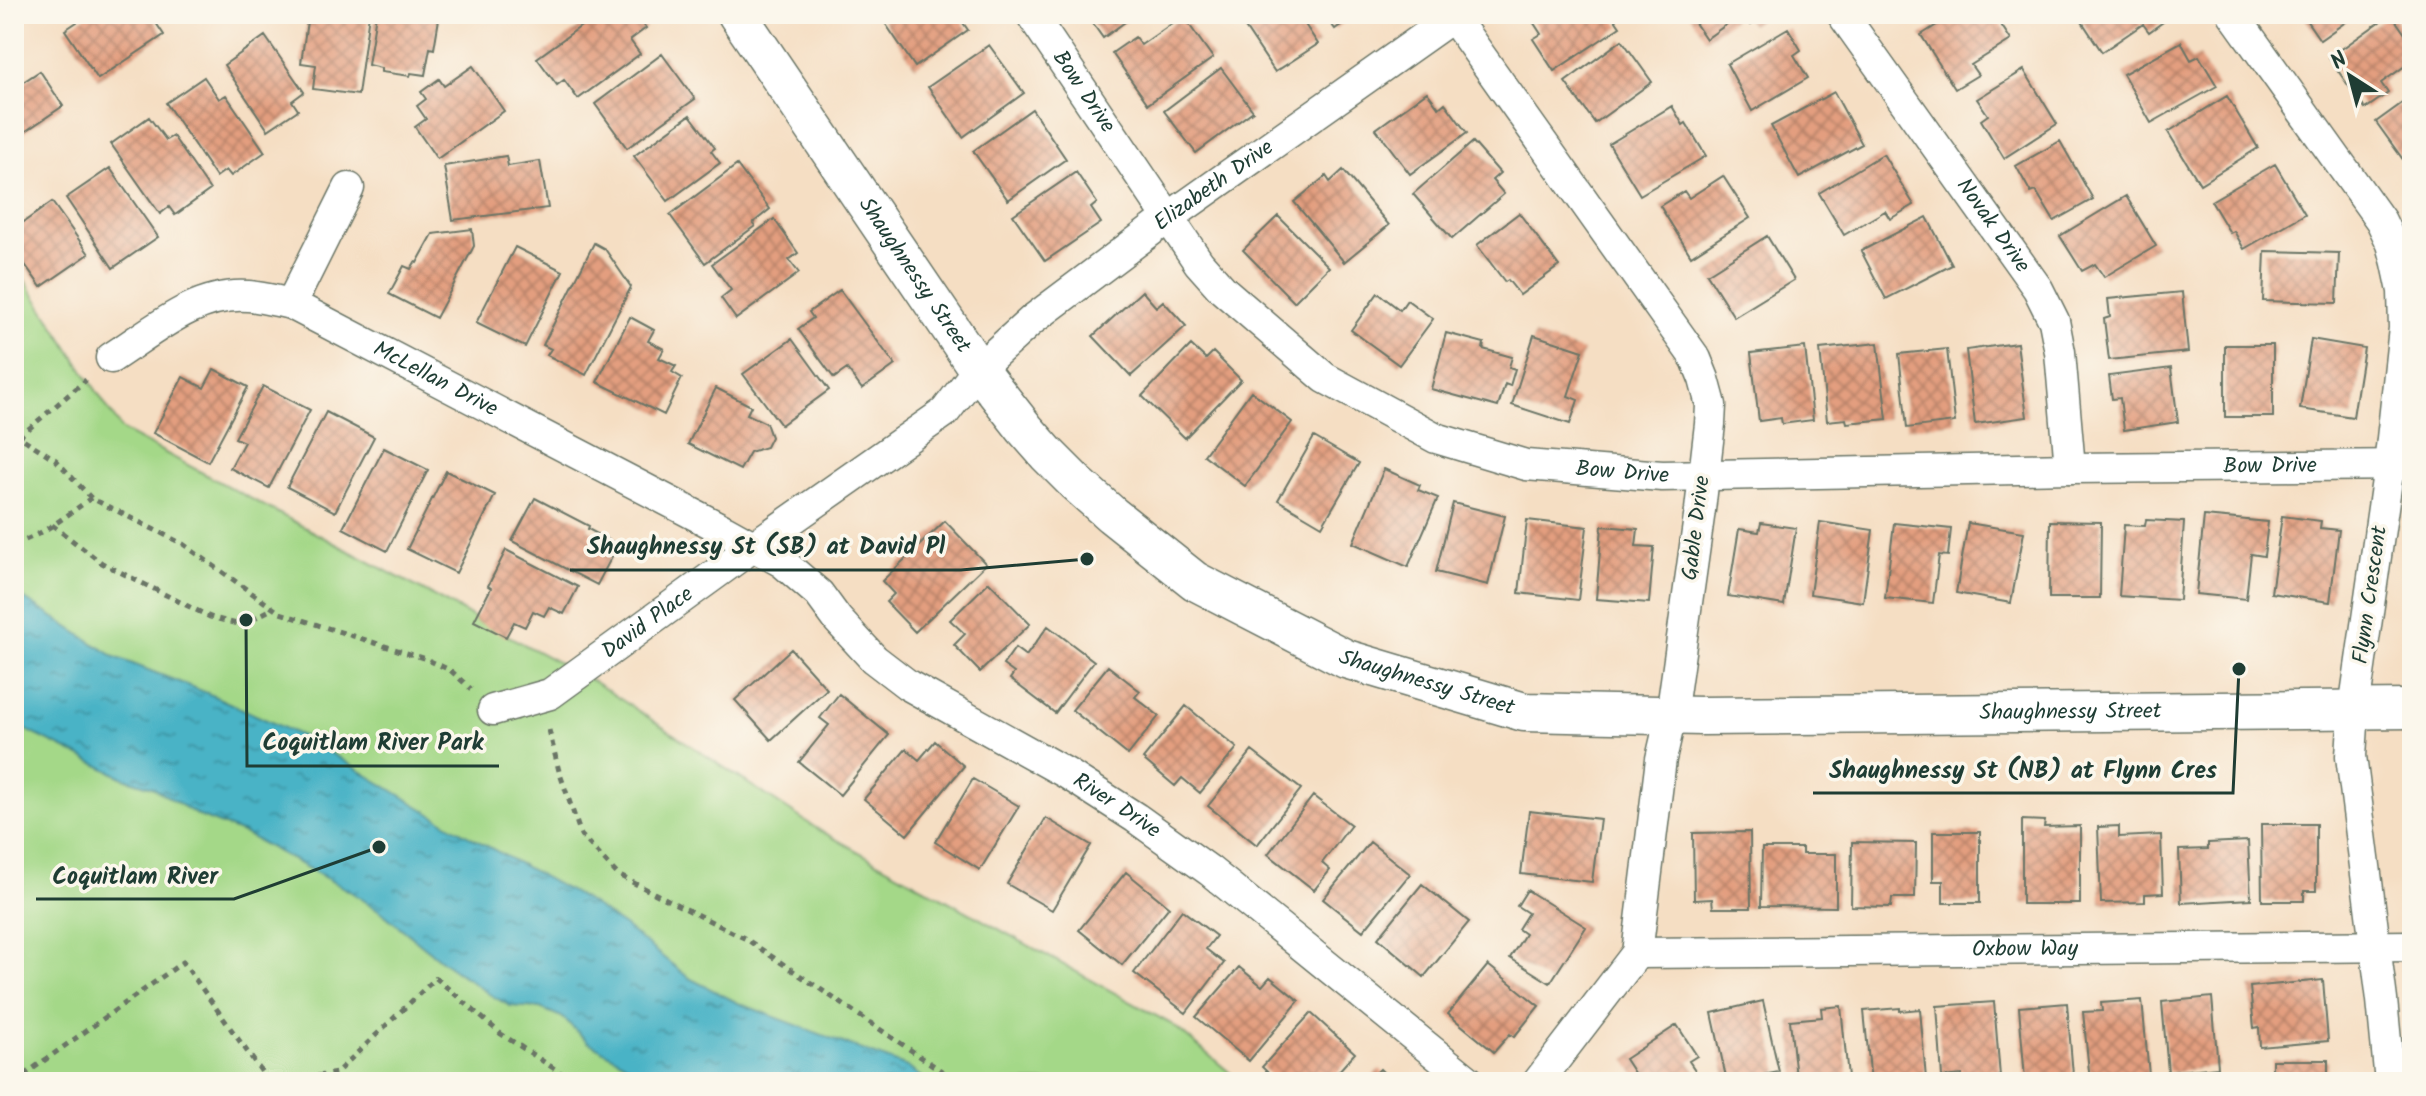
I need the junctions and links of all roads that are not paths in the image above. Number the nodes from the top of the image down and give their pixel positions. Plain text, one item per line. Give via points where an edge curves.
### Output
1 (737, 14) edge
2 (1031, 14) edge
3 (1842, 14) edge
4 (2233, 14) edge
5 (1455, 15) edge
6 (349, 188) dead end
7 (1168, 218) junction
8 (291, 304) junction
9 (111, 358) road end
10 (978, 369) junction
11 (2401, 466) edge
12 (2070, 468) junction
13 (1704, 475) junction
14 (754, 546) junction
15 (2354, 709) junction
16 (2412, 709) edge
17 (493, 710) road end
18 (1671, 716) junction
19 (2374, 946) junction
20 (2412, 946) edge
21 (1637, 953) junction
22 (1470, 1082) edge
23 (1538, 1082) edge
24 (2390, 1082) edge

1 - 10 street, Shaughnessy Street
2 - 7 street, Bow Drive
3 - 12 street, Novak Drive via 2038,289 2054,321 2060,352
4 - 11 street, Flynn Crescent via 2381,221 2392,244 2403,291
5 - 7 street, Elizabeth Drive
5 - 13 street, Gable Drive via 1696,359 1711,405
6 - 8 street
7 - 10 street, Elizabeth Drive via 1032,320
7 - 13 street, Bow Drive via 1223,290 1325,378 1436,438 1526,465
8 - 9 street, McLellan Drive via 248,296 212,299
8 - 14 street, McLellan Drive
10 - 14 street, David Place via 945,412
10 - 18 street, Shaughnessy Street via 1076,483 1195,581 1346,659 1524,712
11 - 12 street, Bow Drive
11 - 15 street, Flynn Crescent
12 - 13 street, Bow Drive
13 - 18 street, Gable Drive
14 - 17 street, David Place via 550,694
14 - 22 street, River Drive via 819,594 874,659 908,685 1136,818 1210,871
15 - 16 street, Shaughnessy Street
15 - 18 street, Shaughnessy Street
15 - 19 street, Flynn Crescent via 2351,756
18 - 21 street, Gable Drive
19 - 20 street, Oxbow Way
19 - 21 street, Oxbow Way
19 - 24 street, Flynn Crescent
21 - 23 street

